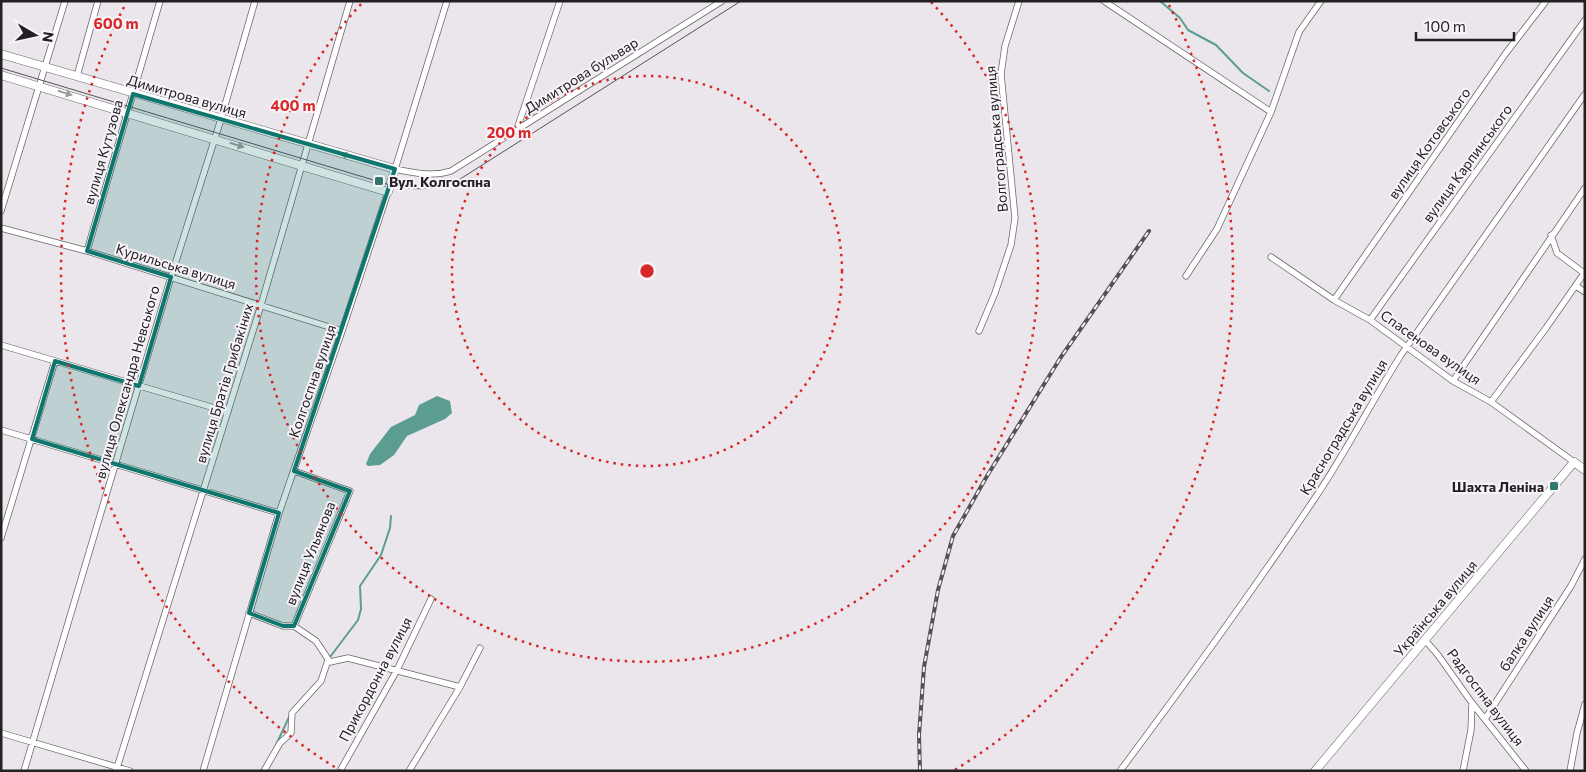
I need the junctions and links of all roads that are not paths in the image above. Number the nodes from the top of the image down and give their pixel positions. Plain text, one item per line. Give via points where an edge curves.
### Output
1 (64, 1) edge
2 (98, 1) edge
3 (160, 1) edge
4 (255, 1) edge
5 (350, 1) edge
6 (447, 1) edge
7 (560, 1) edge
8 (722, 1) edge
9 (1019, 1) edge
10 (1104, 1) edge
11 (1320, 1) edge
12 (1546, 1) edge
13 (1585, 20) edge
14 (1, 54) edge
15 (45, 67) junction
16 (1, 74) edge
17 (77, 76) junction
18 (39, 86) junction
19 (133, 94) junction
20 (1584, 98) edge
21 (1271, 112) junction
22 (128, 113) junction
23 (221, 119) junction
24 (517, 129) junction
25 (214, 138) junction
26 (308, 144) junction
27 (302, 165) junction
28 (395, 169) junction
29 (1585, 188) edge
30 (388, 192) junction
31 (1, 211) edge
32 (1, 228) edge
33 (1551, 235) junction
34 (87, 251) junction
35 (1271, 258) dead end
36 (1584, 272) edge
37 (1186, 276) dead end
38 (171, 277) junction
39 (1576, 286) junction
40 (1585, 292) edge
41 (1334, 300) junction
42 (261, 305) junction
43 (1370, 320) junction
44 (342, 331) junction
45 (980, 331) dead end
46 (1, 345) edge
47 (1407, 346) junction
48 (55, 361) junction
49 (1452, 380) junction
50 (139, 386) junction
51 (1491, 402) junction
52 (228, 412) junction
53 (1, 430) edge
54 (32, 439) junction
55 (1574, 462) junction
56 (116, 464) junction
57 (1585, 470) edge
58 (294, 471) junction
59 (204, 490) junction
60 (279, 513) junction
61 (1, 538) edge
62 (1585, 559) edge
63 (431, 599) dead end
64 (249, 613) junction
65 (294, 626) junction
66 (1425, 640) junction
67 (480, 648) dead end
68 (328, 660) junction
69 (397, 670) junction
70 (460, 687) junction
71 (1472, 703) junction
72 (1585, 704) edge
73 (1485, 720) junction
74 (1, 733) edge
75 (33, 742) junction
76 (117, 769) edge
77 (24, 771) edge
78 (130, 771) edge
79 (203, 771) edge
80 (264, 771) edge
81 (340, 771) edge
82 (410, 771) edge
83 (1120, 771) edge
84 (1315, 771) edge
85 (1463, 771) edge
86 (1526, 771) edge
87 (1570, 771) edge

1 - 15 street
2 - 17 street
3 - 19 street, вулиця Кутузова
4 - 23 street, вулиця Олександра Невського
5 - 26 street, вулиця Братів Грибакіних
6 - 28 street, Колгоспна вулиця
7 - 24 street
8 - 24 street, Димитрова бульвар
9 - 45 street, Волгоградська вулиця via 1005,46 1001,74 1015,218 1011,245
10 - 21 street
11 - 21 street via 1299,32
12 - 41 street, вулиця Котовського via 1506,53
13 - 43 street, вулиця Карпинського
14 - 15 street, Димитрова вулиця
15 - 17 street, Димитрова вулиця
15 - 18 street
16 - 18 street
17 - 19 street, Димитрова вулиця
18 -> 22 street
18 - 31 street
19 - 22 street, вулиця Кутузова
19 - 23 street, Димитрова вулиця
20 - 47 street, Красноградська вулиця
21 - 37 street via 1217,229
22 - 25 street
22 - 34 street, вулиця Кутузова
23 - 25 street, вулиця Олександра Невського
23 - 26 street, Димитрова вулиця
24 - 28 street, Димитрова бульвар via 452,171 428,175
25 -> 27 street
25 - 38 street, вулиця Олександра Невського
26 - 27 street, вулиця Братів Грибакіних
28 -> 26 street, Димитрова вулиця
27 - 30 street
27 - 42 street, вулиця Братів Грибакіних
28 - 30 street, Колгоспна вулиця
29 - 33 street
30 - 44 street, Колгоспна вулиця
32 - 34 street, Курильська вулиця
33 - 36 street via 1557,253
33 - 49 street
34 - 38 street, Курильська вулиця
35 - 41 street, Спасенова вулиця
36 - 39 street
38 - 42 street, Курильська вулиця
38 - 50 street, вулиця Олександра Невського
39 - 40 street
39 - 51 street
41 - 43 street, Спасенова вулиця
42 - 44 street, Курильська вулиця
42 - 52 street, вулиця Братів Грибакіних
43 - 47 street, Спасенова вулиця
44 - 58 street, Колгоспна вулиця
46 - 48 street
47 - 49 street, Спасенова вулиця
47 - 83 street, Красноградська вулиця via 1318,494
48 - 50 street
48 - 54 street
49 - 51 street, Спасенова вулиця
50 - 52 street
50 - 56 street, вулиця Олександра Невського
51 - 55 street, Спасенова вулиця
52 - 59 street, вулиця Братів Грибакіних
53 - 54 street
54 - 56 street
54 - 61 street
55 - 57 street
55 - 66 street, Українська вулиця
56 - 59 street
56 - 75 street, вулиця Олександра Невського
58 - 60 street, Колгоспна вулиця
58 - 65 street, вулиця Ульянова via 350,491
59 - 60 street
59 - 76 street, вулиця Братів Грибакіних
60 - 64 street, Колгоспна вулиця
62 - 73 street, балка вулиця
63 - 69 street, Прикордонна вулиця
64 - 65 street via 283,626
64 - 79 street, Колгоспна вулиця
65 - 68 street via 316,641
66 - 71 street, Радгоспна вулиця
66 - 84 street, Українська вулиця
67 - 70 street
68 - 69 street via 348,658
68 - 80 street via 321,681 292,713 291,733 280,743
69 - 70 street
69 - 81 street, Прикордонна вулиця
70 - 82 street
71 - 73 street, Радгоспна вулиця
71 - 85 street via 1471,730
72 - 87 street
73 - 86 street, Радгоспна вулиця
74 - 75 street
75 - 76 street
75 - 77 street, вулиця Олександра Невського
76 - 78 street

